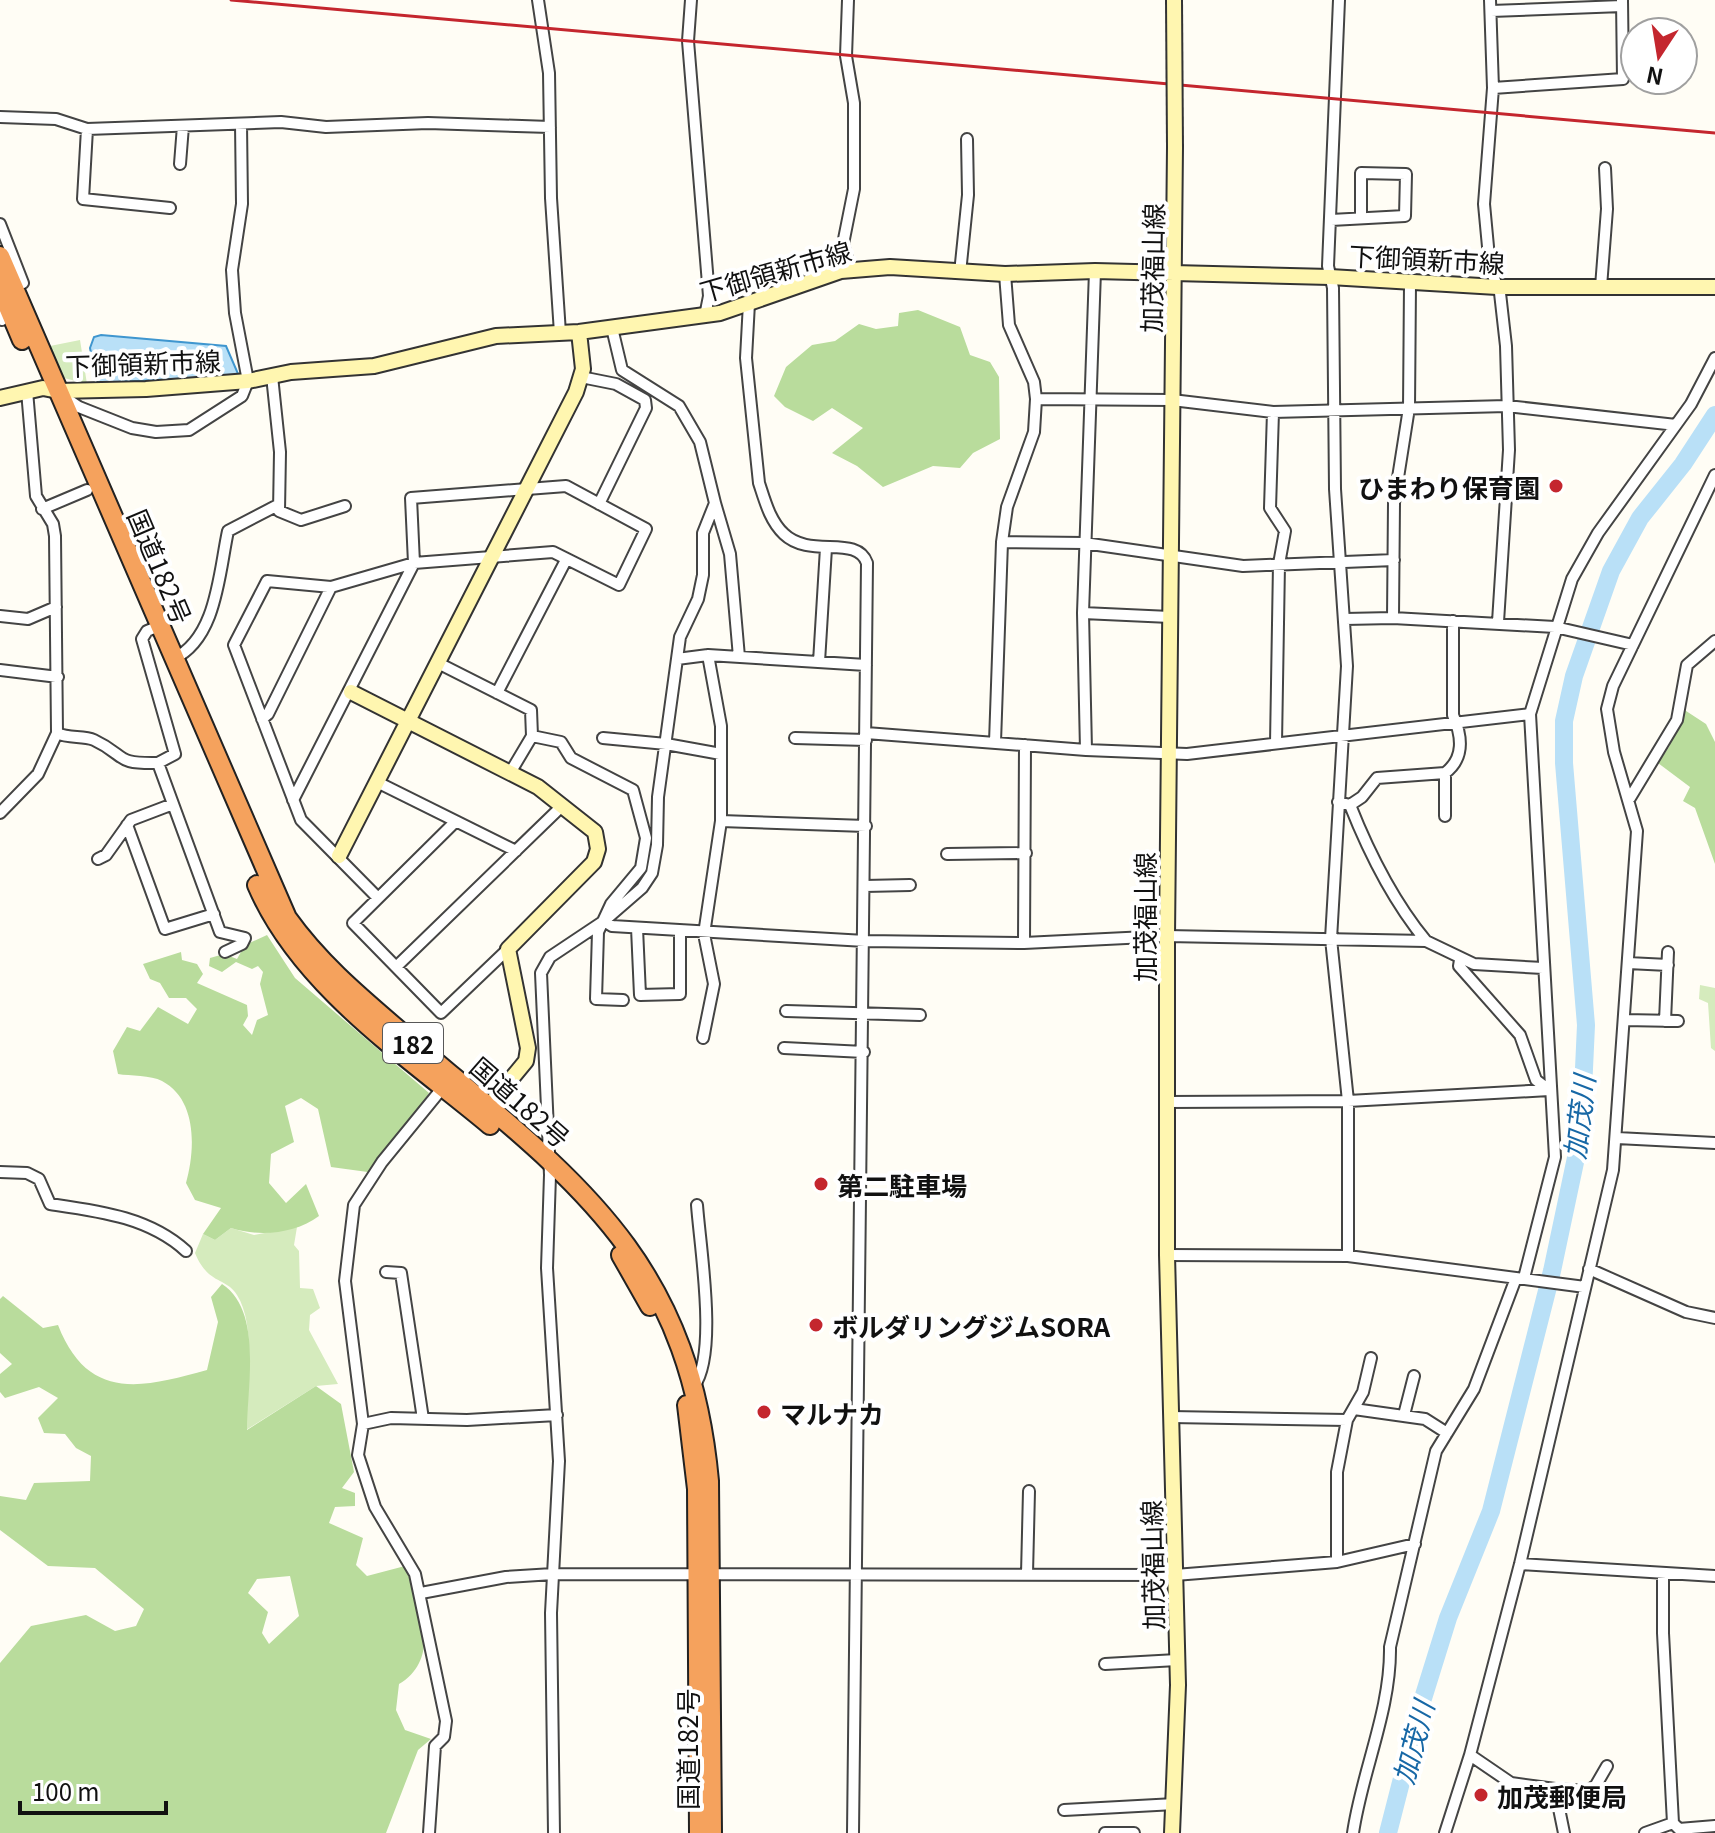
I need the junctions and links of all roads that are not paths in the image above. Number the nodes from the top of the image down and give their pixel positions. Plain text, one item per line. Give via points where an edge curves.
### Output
1 (538, 0) edge
2 (691, 0) edge
3 (848, 0) edge
4 (1174, 0) edge
5 (1339, 0) edge
6 (1622, 3) edge
7 (1490, 6) edge
8 (1493, 88) junction
9 (0, 117) edge
10 (241, 124) junction
11 (183, 126) junction
12 (550, 127) junction
13 (87, 129) junction
14 (967, 139) dead end
15 (180, 164) dead end
16 (1605, 168) dead end
17 (170, 208) dead end
18 (1361, 218) junction
19 (1331, 220) junction
20 (0, 224) edge
21 (0, 256) edge
22 (850, 269) junction
23 (1095, 271) junction
24 (1176, 272) junction
25 (960, 273) junction
26 (1005, 274) junction
27 (1330, 277) junction
28 (23, 283) joint
29 (1410, 284) junction
30 (1497, 287) junction
31 (1601, 287) junction
32 (1715, 287) edge
33 (0, 288) edge
34 (749, 303) junction
35 (705, 316) junction
36 (1, 318) edge
37 (612, 328) junction
38 (24, 329) junction
39 (579, 332) junction
40 (560, 333) junction
41 (1715, 358) edge
42 (272, 376) junction
43 (581, 377) junction
44 (248, 381) junction
45 (42, 390) junction
46 (0, 398) edge
47 (1036, 399) junction
48 (1090, 399) junction
49 (1172, 400) junction
50 (1507, 406) junction
51 (1409, 408) junction
52 (1337, 410) junction
53 (1273, 412) junction
54 (1676, 425) junction
55 (1715, 475) edge
56 (526, 488) junction
57 (87, 490) junction
58 (715, 503) junction
59 (599, 504) junction
60 (276, 506) junction
61 (345, 506) dead end
62 (42, 509) junction
63 (1002, 542) junction
64 (1084, 543) junction
65 (826, 548) junction
66 (492, 557) junction
67 (1171, 557) junction
68 (566, 560) junction
69 (1394, 560) junction
70 (1339, 561) junction
71 (414, 563) junction
72 (1279, 564) junction
73 (331, 587) junction
74 (56, 607) junction
75 (1083, 613) junction
76 (0, 616) edge
77 (1170, 617) junction
78 (1393, 618) junction
79 (1345, 619) junction
80 (1453, 621) junction
81 (1498, 622) junction
82 (1557, 627) junction
83 (153, 628) junction
84 (1715, 641) edge
85 (1633, 645) junction
86 (708, 655) junction
87 (739, 657) junction
88 (173, 659) junction
89 (677, 659) junction
90 (819, 662) junction
91 (438, 663) junction
92 (866, 665) junction
93 (0, 670) edge
94 (58, 677) junction
95 (351, 692) junction
96 (497, 693) junction
97 (1530, 714) junction
98 (262, 719) junction
99 (408, 721) junction
100 (1456, 723) junction
101 (57, 733) junction
102 (532, 736) junction
103 (866, 736) junction
104 (1344, 737) junction
105 (603, 738) dead end
106 (795, 738) dead end
107 (995, 742) junction
108 (1276, 743) junction
109 (666, 744) junction
110 (1025, 745) junction
111 (1086, 750) junction
112 (721, 754) junction
113 (1167, 754) junction
114 (158, 763) junction
115 (510, 773) junction
116 (1445, 773) junction
117 (377, 782) junction
118 (1630, 798) junction
119 (293, 800) junction
120 (1338, 802) junction
121 (173, 804) junction
122 (563, 805) junction
123 (1350, 805) junction
124 (0, 813) edge
125 (1445, 816) dead end
126 (721, 821) junction
127 (455, 822) junction
128 (127, 825) junction
129 (866, 826) junction
130 (516, 851) junction
131 (1026, 853) junction
132 (947, 854) dead end
133 (339, 856) junction
134 (98, 859) dead end
135 (910, 885) dead end
136 (865, 886) junction
137 (378, 898) junction
138 (214, 914) junction
139 (604, 921) junction
140 (637, 928) junction
141 (680, 932) junction
142 (704, 934) junction
143 (1167, 936) junction
144 (1331, 939) junction
145 (865, 941) junction
146 (1426, 941) junction
147 (1024, 943) junction
148 (508, 949) junction
149 (225, 952) dead end
150 (1668, 952) dead end
151 (1460, 960) junction
152 (1628, 963) junction
153 (1668, 965) junction
154 (396, 967) junction
155 (1543, 968) junction
156 (623, 1000) dead end
157 (786, 1011) dead end
158 (864, 1014) junction
159 (920, 1015) dead end
160 (1624, 1020) junction
161 (1665, 1021) junction
162 (1678, 1021) dead end
163 (703, 1038) dead end
164 (784, 1048) dead end
165 (864, 1052) junction
166 (448, 1081) junction
167 (1549, 1090) junction
168 (1348, 1101) junction
169 (1167, 1102) junction
170 (484, 1112) junction
171 (1617, 1138) junction
172 (1715, 1143) edge
173 (549, 1166) junction
174 (0, 1172) edge
175 (697, 1205) dead end
176 (186, 1251) dead end
177 (1167, 1255) junction
178 (1348, 1256) junction
179 (1589, 1269) junction
180 (386, 1272) dead end
181 (1520, 1278) junction
182 (1585, 1287) junction
183 (1715, 1318) edge
184 (1371, 1358) dead end
185 (1414, 1376) dead end
186 (694, 1386) junction
187 (1354, 1409) junction
188 (557, 1415) junction
189 (1404, 1415) junction
190 (1171, 1417) junction
191 (423, 1419) junction
192 (1347, 1420) junction
193 (363, 1424) junction
194 (1447, 1433) junction
195 (1029, 1491) dead end
196 (1415, 1544) junction
197 (1337, 1562) junction
198 (1520, 1564) junction
199 (703, 1572) junction
200 (858, 1573) junction
201 (553, 1574) junction
202 (1027, 1574) junction
203 (1663, 1574) junction
204 (1175, 1575) junction
205 (1715, 1576) edge
206 (421, 1593) junction
207 (1177, 1660) junction
208 (1105, 1664) dead end
209 (1470, 1755) junction
210 (1607, 1766) dead end
211 (1555, 1789) junction
212 (1175, 1804) junction
213 (1064, 1810) dead end
214 (1673, 1823) junction
215 (1715, 1826) edge
216 (429, 1833) edge
217 (554, 1833) edge
218 (699, 1833) edge
219 (712, 1833) edge
220 (853, 1833) edge
221 (1105, 1833) edge
222 (1134, 1833) edge
223 (1172, 1833) edge
224 (1353, 1833) edge
225 (1445, 1833) edge
226 (1564, 1833) edge
227 (1645, 1833) edge

1 - 12 street via 549,73
2 - 35 street via 688,41 709,296
3 - 22 street via 854,189 843,244
4 - 24 main road, 加茂福山線, bridge
5 - 19 street
6 - 7 street
6 - 8 street via 1623,79
7 - 8 street
8 - 30 street via 1484,204
9 - 13 street via 56,119
10 - 11 street
10 - 12 street
10 - 44 street via 242,204 232,270
11 - 13 street
11 - 15 street
12 - 40 street
13 - 17 street via 83,199
14 - 25 street
16 - 31 street
18 - 18 street via 1361,173 1406,174 1405,216
18 - 19 street
19 - 27 street
20 - 28 street
21 - 38 highway, 国道182号 / 182
22 - 25 main road, 下御領新市線
22 - 34 main road, 下御領新市線
23 - 24 main road, 下御領新市線
23 - 26 main road, 下御領新市線
23 - 48 street
24 - 27 main road, 下御領新市線
24 - 49 main road, 加茂福山線
25 - 26 main road, 下御領新市線
26 - 47 street via 1009,325
27 - 29 main road, 下御領新市線
27 - 52 street
28 - 38 highway
29 - 30 main road, 下御領新市線
29 - 51 street
30 - 31 main road, 下御領新市線
30 - 50 street via 1506,346
31 - 32 main road, 下御領新市線
33 - 38 highway, 国道182号 / 182
34 - 35 main road, 下御領新市線
34 - 65 street via 746,358 759,483 785,535
35 - 37 main road, 下御領新市線
36 - 38 highway
37 - 39 main road, 下御領新市線
37 - 58 street via 622,370 679,406 700,442
38 - 45 highway, 国道182号 / 182
39 - 40 main road, 下御領新市線
39 - 43 main road
40 - 42 main road, 下御領新市線 via 496,336 374,366
41 - 54 street
42 - 44 main road, 下御領新市線
42 - 60 street via 280,452
43 - 56 main road
43 - 59 street via 616,384 645,400 646,408
44 - 45 main road, 下御領新市線
44 - 45 street via 242,396 203,423 189,430 156,432 132,428
45 - 46 main road, 下御領新市線
45 - 57 highway, 国道182号 / 182
45 - 62 street via 36,496
45 - 83 highway, 国道182号 / 182
47 - 48 street
47 - 63 street via 1034,432 1007,507
48 - 49 street
48 - 64 street
49 - 53 street
49 - 67 main road, 加茂福山線
50 - 51 street
50 - 54 street
50 - 81 street
51 - 52 street
51 - 69 street via 1394,503
52 - 53 street
52 - 70 street
53 - 72 street via 1270,508 1285,531
54 - 82 street via 1598,533 1572,579
55 - 85 street
56 - 59 street via 566,486
56 - 66 main road
56 - 71 street via 411,498
57 - 62 street
57 - 83 highway, 国道182号 / 182
58 - 87 street via 730,554
58 - 89 street via 703,533 698,599 680,637
59 - 68 street via 646,529 619,585
60 - 61 street via 301,520
60 - 88 street via 228,531 207,626
62 - 74 street via 55,536
63 - 64 street
63 - 107 street
64 - 67 street
64 - 75 street
65 - 90 street
65 - 92 street via 864,553
66 - 68 street via 553,552
66 - 71 street
66 - 91 main road
67 - 72 street via 1243,566
67 - 77 main road, 加茂福山線
68 - 96 street
69 - 70 street
69 - 78 street
70 - 72 street
70 - 79 street
71 - 73 street
71 - 95 street
72 - 108 street
73 - 98 street
73 - 98 street via 267,581 234,645
74 - 76 street via 28,619
74 - 94 street
75 - 77 street
75 - 111 street
77 - 113 main road, 加茂福山線
78 - 79 street
78 - 80 street
79 - 104 street
80 - 81 street
80 - 100 street
81 - 82 street
82 - 85 street
82 - 97 street
83 - 88 highway, 国道182号 / 182
83 - 114 street via 142,639 175,754
83 - 166 highway, 国道182号 / 182 via 274,923 328,987
84 - 118 street via 1687,665 1677,720
85 - 118 street via 1607,709
86 - 87 street
86 - 89 street
86 - 112 street
87 - 90 street
88 - 166 highway, 国道182号 / 182 via 287,918 338,979
89 - 109 street
90 - 92 street
91 - 96 street
91 - 99 main road
92 - 103 street
93 - 94 street
94 - 101 street
95 - 99 main road
95 - 119 street
96 - 102 street via 531,710
97 - 100 street
97 - 155 street
98 - 119 street
99 - 115 main road
99 - 117 main road
100 - 104 street
100 - 116 street via 1460,751
101 - 114 street via 92,739 127,764
101 - 124 street via 38,774
102 - 115 street
102 - 139 street via 561,742 571,758 633,790 646,838 641,868
103 - 106 street
103 - 107 street
103 - 129 street
104 - 108 street
104 - 120 street
105 - 109 street
107 - 110 street
108 - 113 street
109 - 112 street
109 - 139 street via 652,873
110 - 111 street
110 - 131 street
111 - 113 street
112 - 126 street
113 - 143 main road, 加茂福山線
114 - 121 street
115 - 122 main road
116 - 123 street via 1377,778
116 - 125 street
117 - 127 street
117 - 133 main road
118 - 152 street via 1637,831
119 - 133 street via 301,820
120 - 123 street
120 - 144 street
121 - 128 street
121 - 138 street
122 - 130 street
122 - 148 main road via 595,832 594,862
123 - 146 street via 1404,914
126 - 129 street
126 - 142 street
127 - 130 street
127 - 137 street
128 - 134 street
128 - 138 street via 165,929
129 - 136 street
130 - 154 street
131 - 132 street
131 - 147 street
133 - 137 street
135 - 136 street
136 - 145 street
137 - 154 street via 353,923
138 - 149 street via 220,932 245,938
139 - 140 street
139 - 156 street via 598,932 596,999
139 - 173 street via 550,957 541,973
140 - 141 street
140 - 141 street via 640,995 680,994
141 - 142 street
142 - 145 street
142 - 163 street via 714,984
143 - 144 street
143 - 147 street
143 - 169 main road, 加茂福山線
144 - 146 street
144 - 168 street
145 - 147 street
145 - 158 street
146 - 151 street
148 - 154 street via 441,1013
148 - 170 main road via 528,1048 526,1061
150 - 153 street
151 - 155 street
151 - 167 street via 1459,966 1520,1035 1536,1080
152 - 153 street
152 - 160 street
153 - 161 street
155 - 167 street
157 - 158 street
158 - 159 street
158 - 165 street
160 - 161 street
160 - 171 street
161 - 162 street
164 - 165 street
165 - 200 street
166 - 170 highway, 国道182号 / 182
166 - 193 street via 354,1205 345,1281
167 - 168 street
167 - 181 street via 1555,1157
168 - 169 street
168 - 178 street
169 - 177 main road, 加茂福山線
170 - 173 highway, 国道182号 / 182
171 - 172 street
171 - 179 street
173 - 186 highway, 国道182号 / 182 via 590,1198 625,1239 670,1317
173 - 188 street via 547,1268
173 - 199 highway, 国道182号 / 182 via 616,1248 661,1326 694,1446
174 - 176 street via 39,1179 50,1204 117,1215 170,1236
175 - 186 street via 706,1312 703,1375
177 - 178 street
177 - 190 main road, 加茂福山線
178 - 181 street
179 - 182 street
179 - 183 street via 1686,1312
180 - 191 street via 401,1273
181 - 182 street
181 - 194 street via 1474,1389
182 - 198 street
184 - 187 street
185 - 189 street
186 - 199 highway, 国道182号 / 182 via 709,1481
187 - 189 street
187 - 192 street
188 - 191 street
188 - 201 street
189 - 194 street via 1425,1419
190 - 192 street
190 - 204 main road, 加茂福山線
191 - 193 street
192 - 197 street via 1337,1472
193 - 206 street via 358,1455 365,1482 405,1552
194 - 196 street via 1436,1451
195 - 202 street
196 - 197 street
196 - 224 street
197 - 204 street
198 - 203 street
198 - 209 street
199 - 200 street
199 - 201 street
199 - 218 highway, 国道182号 / 182
199 - 219 highway, 国道182号 / 182
200 - 202 street
200 - 220 street
201 - 206 street
201 - 217 street
202 - 204 street
203 - 205 street
203 - 214 street
204 - 207 main road, 加茂福山線
206 - 216 street via 446,1721 444,1737 435,1746
207 - 208 street
207 - 212 main road, 加茂福山線
209 - 211 street via 1511,1783
209 - 225 street
210 - 211 street via 1588,1791
211 - 226 street
212 - 213 street
212 - 223 main road, 加茂福山線
214 - 215 street via 1679,1829
214 - 227 street
221 - 222 street

